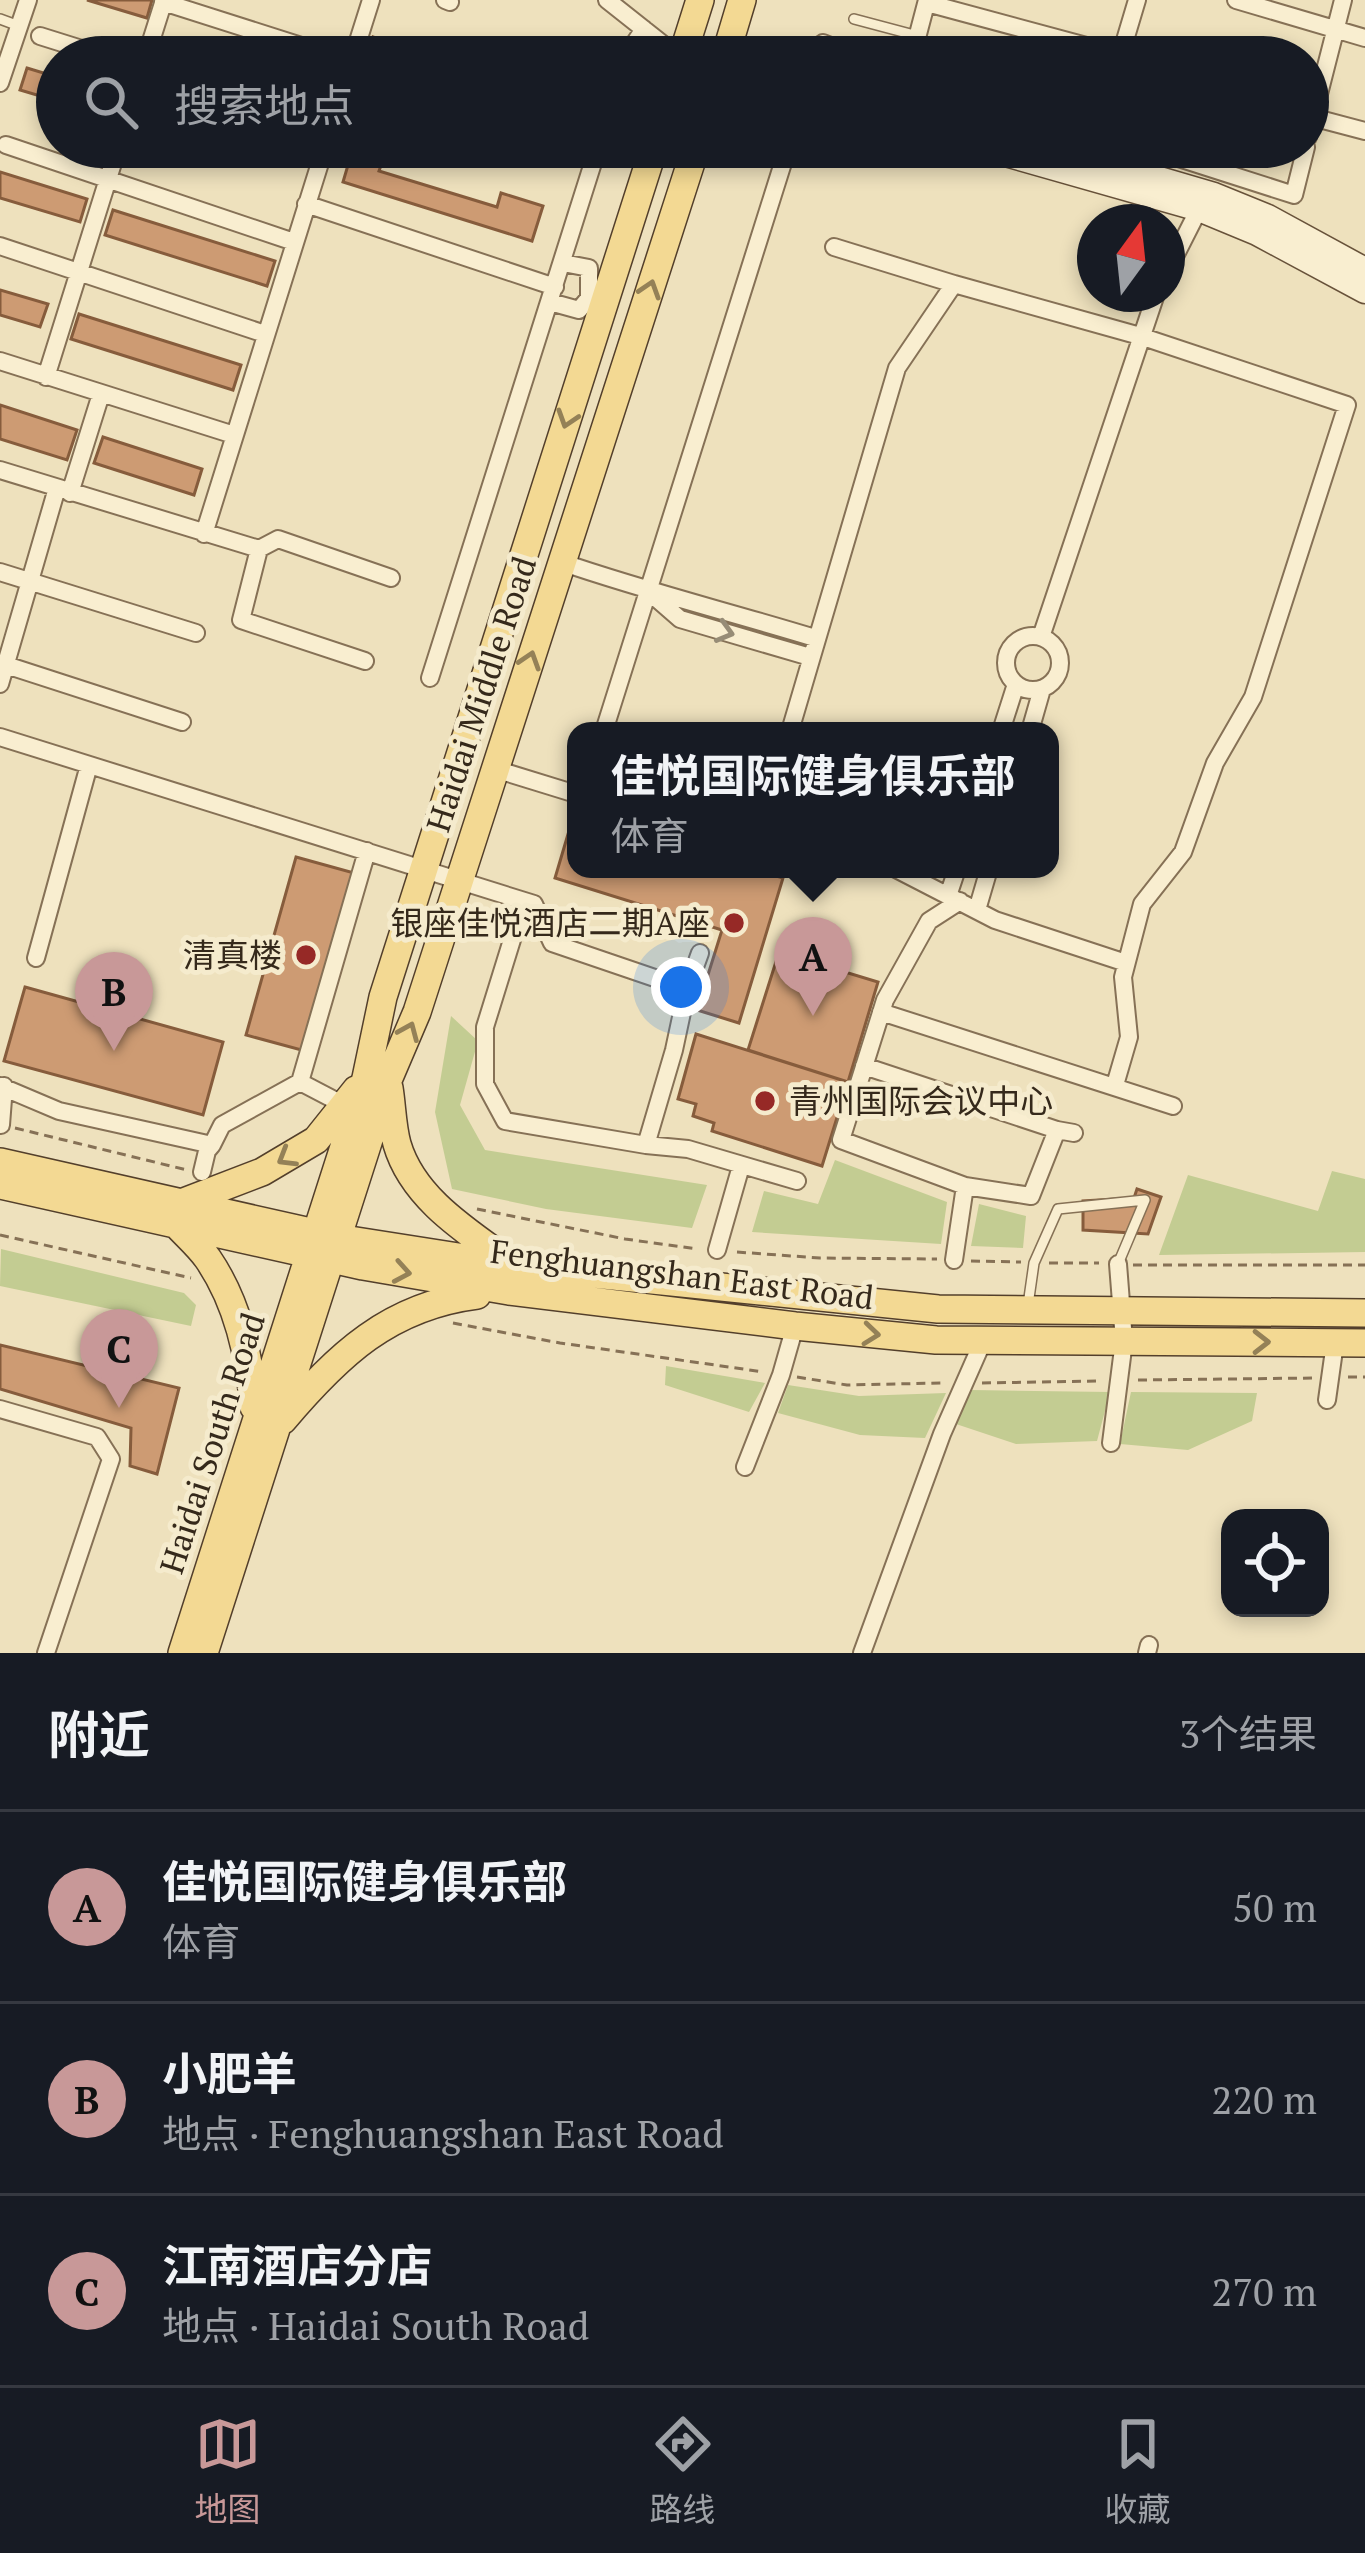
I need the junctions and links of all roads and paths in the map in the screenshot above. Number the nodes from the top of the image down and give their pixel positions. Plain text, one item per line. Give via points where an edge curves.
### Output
1 (28, 0) edge
2 (371, 0) edge
3 (607, 0) edge
4 (700, 0) edge
5 (742, 0) edge
6 (1137, 0) edge
7 (1236, 0) edge
8 (1343, 0) edge
9 (164, 1) edge
10 (927, 1) edge
11 (854, 19) dead end
12 (0, 20) edge
13 (19, 26) junction
14 (644, 29) junction
15 (1335, 31) junction
16 (153, 36) edge
17 (272, 36) edge
18 (360, 36) edge
19 (639, 36) edge
20 (653, 36) edge
21 (688, 36) edge
22 (737, 36) edge
23 (918, 36) joint
24 (1051, 36) edge
25 (1127, 36) edge
26 (1365, 38) edge
27 (1329, 51) edge
28 (3, 63) edge
29 (0, 83) edge
30 (1329, 121) edge
31 (1365, 131) edge
32 (6, 145) dead end
33 (36, 155) edge
34 (75, 168) edge
35 (111, 168) edge
36 (318, 168) edge
37 (592, 168) edge
38 (645, 168) edge
39 (689, 168) edge
40 (781, 168) edge
41 (1056, 168) edge
42 (1122, 168) edge
43 (1210, 168) edge
44 (1301, 168) edge
45 (108, 179) junction
46 (306, 204) junction
47 (1199, 208) junction
48 (1185, 236) edge
49 (294, 242) junction
50 (0, 246) edge
51 (834, 247) dead end
52 (563, 263) junction
53 (1365, 269) edge
54 (79, 273) junction
55 (954, 284) junction
56 (1365, 291) edge
57 (552, 295) junction
58 (596, 301) junction
59 (1149, 312) edge
60 (265, 334) junction
61 (1140, 336) junction
62 (0, 362) edge
63 (46, 377) junction
64 (101, 394) junction
65 (234, 435) junction
66 (0, 470) edge
67 (63, 490) junction
68 (204, 534) junction
69 (259, 549) junction
70 (561, 562) junction
71 (0, 572) edge
72 (391, 578) dead end
73 (30, 581) junction
74 (648, 592) junction
75 (196, 633) dead end
76 (1040, 637) junction
77 (815, 638) junction
78 (810, 657) junction
79 (365, 661) dead end
80 (3, 663) edge
81 (430, 678) dead end
82 (0, 684) edge
83 (1016, 685) junction
84 (1042, 689) junction
85 (182, 722) dead end
86 (607, 722) edge
87 (792, 722) edge
88 (1004, 722) edge
89 (1033, 722) edge
90 (0, 737) edge
91 (89, 765) junction
92 (495, 770) junction
93 (567, 791) edge
94 (367, 851) junction
95 (424, 869) junction
96 (914, 878) edge
97 (958, 878) edge
98 (982, 878) edge
99 (460, 880) junction
100 (524, 901) junction
101 (962, 902) junction
102 (700, 952) dead end
103 (36, 958) dead end
104 (1126, 963) junction
105 (687, 989) junction
106 (881, 1012) junction
107 (864, 1066) junction
108 (377, 1079) junction
109 (300, 1082) junction
110 (1115, 1085) junction
111 (2, 1086) edge
112 (344, 1106) junction
113 (1173, 1106) dead end
114 (2, 1125) edge
115 (212, 1145) junction
116 (646, 1145) junction
117 (0, 1162) edge
118 (741, 1166) junction
119 (202, 1172) joint
120 (797, 1181) dead end
121 (0, 1185) edge
122 (965, 1186) junction
123 (476, 1209) dead end
124 (178, 1213) junction
125 (0, 1235) edge
126 (323, 1247) junction
127 (717, 1250) junction
128 (954, 1260) junction
129 (1034, 1263) junction
130 (1118, 1264) junction
131 (1365, 1265) edge
132 (512, 1279) junction
133 (222, 1285) junction
134 (1028, 1310) junction
135 (1121, 1311) junction
136 (1365, 1313) edge
137 (449, 1322) dead end
138 (795, 1326) junction
139 (983, 1341) junction
140 (1124, 1341) junction
141 (1335, 1342) junction
142 (1365, 1343) edge
143 (781, 1375) junction
144 (1365, 1377) edge
145 (1331, 1378) junction
146 (1121, 1381) junction
147 (964, 1383) junction
148 (1328, 1400) dead end
149 (2, 1414) edge
150 (264, 1428) junction
151 (1111, 1443) dead end
152 (745, 1467) dead end
153 (46, 1653) edge
154 (182, 1653) edge
155 (204, 1653) edge
156 (862, 1653) edge

1 - 13 street
2 - 18 street
3 - 14 street
4 - 21 main road
5 - 22 main road
6 - 25 street
7 - 15 street
8 - 15 street
9 - 16 street
9 - 17 street
10 - 23 street
10 - 24 street
11 - 23 lane
12 - 13 lane
13 - 28 street
14 - 19 street
14 - 20 street
15 - 26 street
15 - 27 street
28 - 29 street
30 - 31 street
32 - 33 street
34 - 45 street
35 - 45 street
36 - 46 street
37 - 52 street
38 - 58 main road, Haidai Middle Road
70 -> 39 main road, Haidai Middle Road
40 - 74 street
41 - 47 street
42 - 53 street via 1268,217
43 - 44 street via 1294,195
45 - 49 street
45 - 54 street
46 - 49 street
46 - 57 street
47 - 48 street
47 - 56 street
49 - 60 street
50 - 54 street
51 - 55 street
52 - 57 street
52 - 58 street via 589,268
54 - 60 street
54 - 63 street
55 - 61 street
55 - 77 street via 897,368
57 - 58 street via 579,310
57 - 81 street
58 -> 95 main road, Haidai Middle Road
59 - 61 street
60 - 65 street
61 - 76 street
61 - 104 street via 1347,405 1253,697 1214,763 1184,852 1142,904
62 - 63 street
63 - 64 street
64 - 65 street
64 - 67 street
65 - 68 street
66 - 67 street
67 - 68 street
67 - 73 street
68 - 69 street
69 - 72 street via 278,539
69 - 79 street via 241,620
70 - 74 street
92 -> 70 main road, Haidai Middle Road
71 - 73 street
73 - 75 street
73 - 80 street
74 - 77 street
74 -> 78 street via 680,619
74 - 86 street
76 - 83 street via 1009,651 1006,669
76 - 84 street via 1060,662 1056,679
77 - 78 street
78 - 87 street
80 - 82 street
80 - 85 street
83 - 84 street
83 - 88 street
84 - 89 street
90 - 91 street
91 - 94 street
91 - 103 street
92 - 93 street
92 - 99 main road, Haidai Middle Road
94 - 95 street
94 - 109 street
95 - 99 street
95 - 108 main road, Haidai Middle Road via 382,997
96 - 101 street
97 - 101 street
98 - 101 street
99 - 100 street
108 -> 99 main road, Haidai Middle Road via 417,1012
100 - 105 street via 534,904 552,943
100 - 116 street via 485,1027 485,1084 505,1121
101 - 104 street
101 - 106 street via 929,921
102 - 105 street
104 - 110 street via 1129,1036
105 - 116 street
106 - 107 street
106 - 110 street
107 - 122 street via 841,1140
107 - 122 street via 1065,1131 1031,1196
108 - 112 main road
108 - 126 main road, Haidai Middle Road
108 - 132 main road via 412,1178
109 - 112 street
109 - 115 street via 222,1125
110 - 113 street
111 - 114 street
111 - 115 street via 59,1111
112 -> 124 main road via 316,1140
114 - 119 path
115 - 119 street
116 - 118 street
117 - 124 main road, Fenghuangshan East Road
118 - 120 street
118 - 127 street
121 - 124 main road, Fenghuangshan East Road
122 - 128 street
123 - 127 path
124 - 126 main road, Fenghuangshan East Road
124 - 133 main road
125 - 133 path
126 - 132 main road, Fenghuangshan East Road
126 - 150 main road, Haidai South Road
127 - 128 path
128 - 129 path
129 - 130 path
129 - 130 lane via 1058,1209 1145,1200
129 - 134 lane
130 - 131 path
130 - 135 street
132 - 134 main road, Fenghuangshan East Road
132 - 138 main road, Fenghuangshan East Road
132 - 150 main road via 404,1313
133 - 150 main road
134 - 135 main road, Fenghuangshan East Road
135 - 136 main road, Fenghuangshan East Road
135 - 140 street
137 - 143 path
138 -> 139 main road, Fenghuangshan East Road
138 - 143 street
139 - 140 main road, Fenghuangshan East Road
139 - 147 street
140 -> 141 main road, Fenghuangshan East Road
140 - 146 street
141 - 142 main road, Fenghuangshan East Road
141 - 145 street
143 - 147 path via 847,1384
143 - 152 street
144 - 145 path
145 - 146 path
145 - 148 street
146 - 147 path
146 - 151 street
147 - 156 street
149 - 153 street via 97,1437 111,1459
150 - 154 main road, Haidai South Road
150 - 155 main road, Haidai South Road

